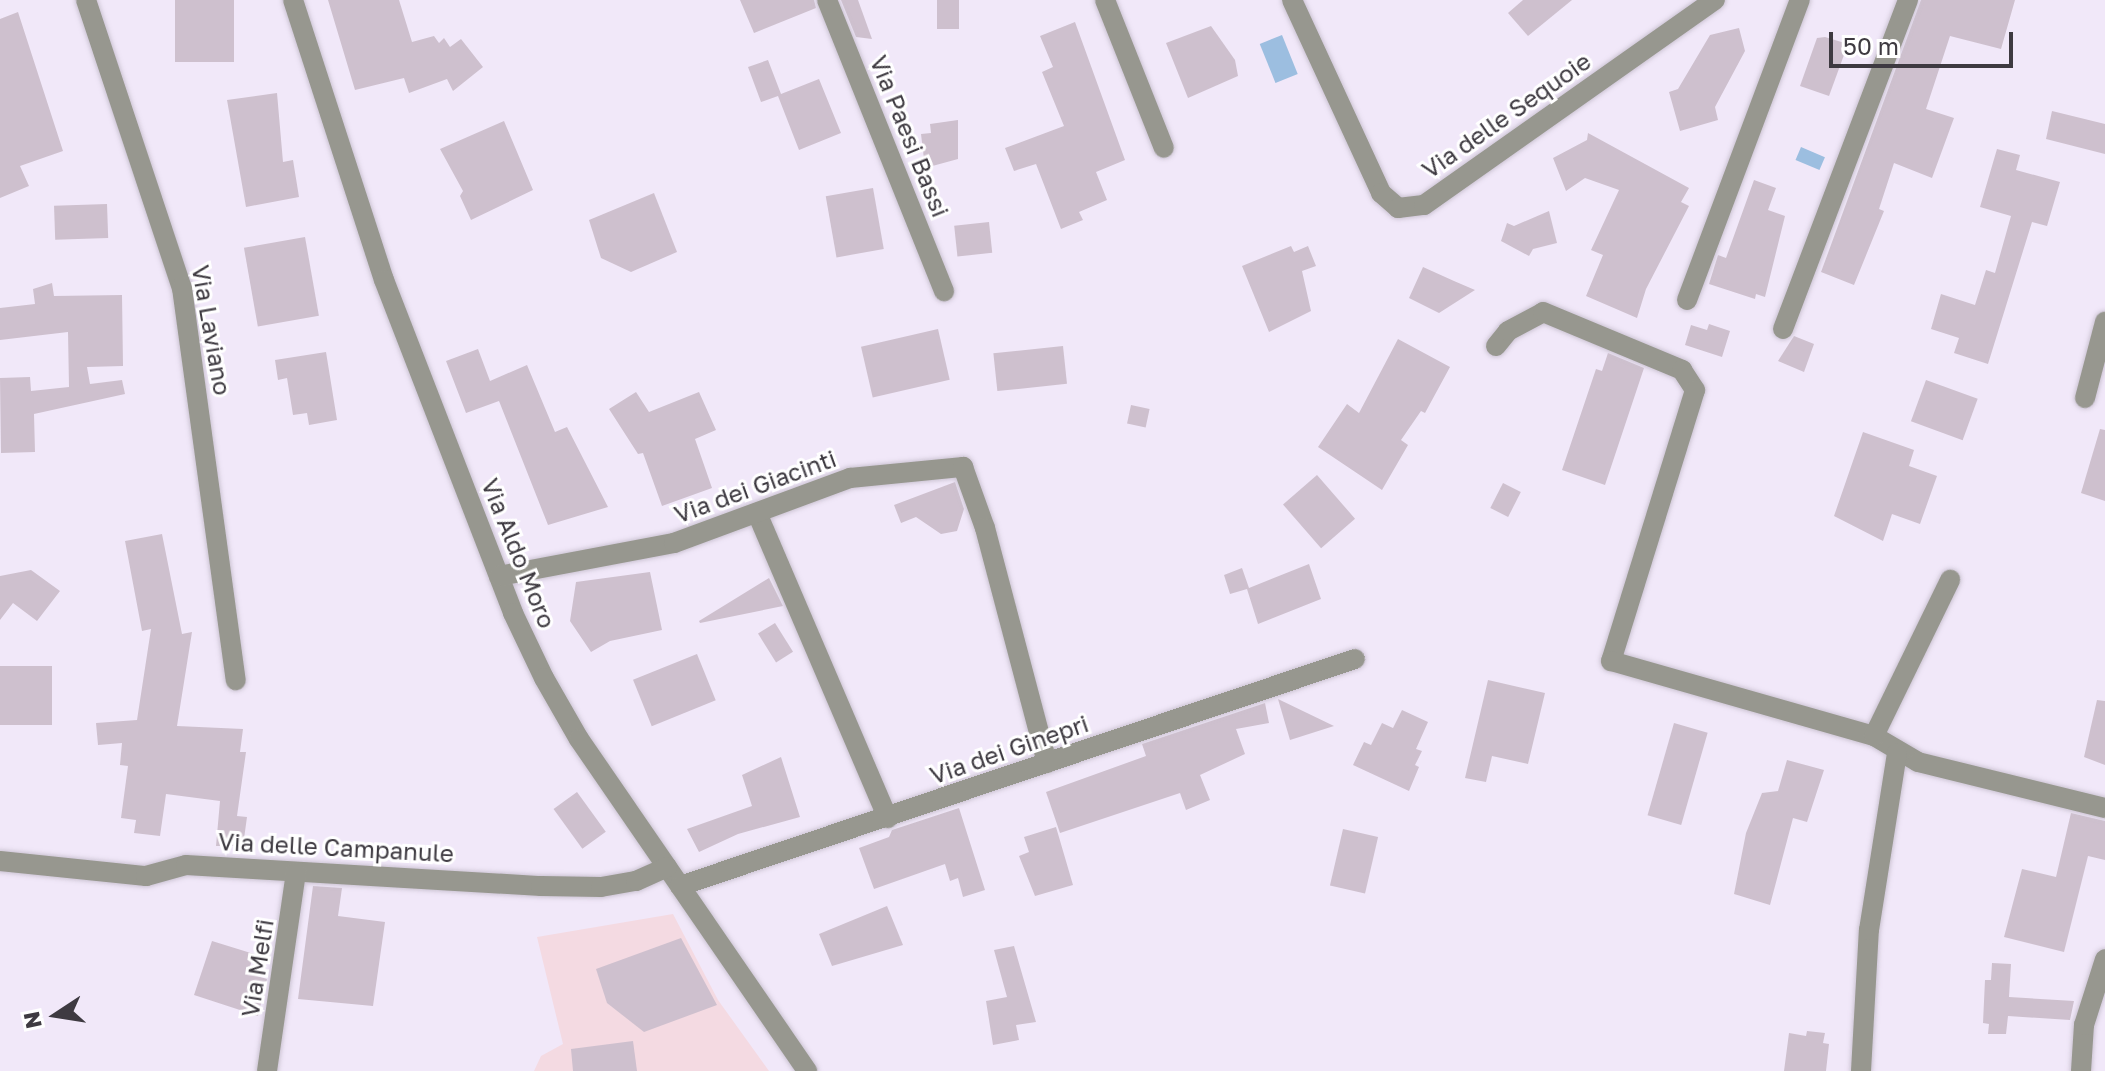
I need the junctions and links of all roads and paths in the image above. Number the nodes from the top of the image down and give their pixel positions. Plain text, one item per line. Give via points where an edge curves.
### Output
1 (86, 0) edge
2 (293, 0) edge
3 (827, 0) edge
4 (1105, 0) edge
5 (1292, 0) edge
6 (1715, 0) edge
7 (1800, 0) edge
8 (1908, 0) edge
9 (1164, 148) dead end
10 (944, 291) dead end
11 (1687, 300) dead end
12 (2105, 322) edge
13 (1783, 329) dead end
14 (1496, 346) dead end
15 (2085, 398) dead end
16 (757, 513) junction
17 (499, 576) junction
18 (1950, 580) dead end
19 (1355, 659) dead end
20 (236, 680) dead end
21 (1874, 736) junction
22 (1897, 753) junction
23 (1047, 763) junction
24 (2105, 808) edge
25 (888, 818) junction
26 (0, 861) edge
27 (667, 867) junction
28 (296, 872) junction
29 (680, 886) junction
30 (2105, 959) edge
31 (267, 1071) edge
32 (807, 1071) edge
33 (1861, 1071) edge
34 (2081, 1071) edge

1 - 20 street, Via Laviano via 182,288
2 - 17 street, Via Aldo Moro via 384,280
3 - 10 street, Via Paesi Bassi
4 - 9 street
5 - 6 street, Via delle Sequoie via 1381,193 1398,208 1424,205
7 - 11 street
8 - 13 street
12 - 15 street
14 - 21 street via 1508,331 1543,312 1682,370 1695,390 1611,661
16 - 17 street, Via dei Giacinti via 674,543
16 - 23 street, Via dei Giacinti via 850,478 963,467
16 - 25 street
17 - 27 street, Via Aldo Moro via 544,678 579,739
18 - 21 street
19 - 23 street, Via dei Ginepri
21 - 22 street
22 - 24 street
22 - 33 street via 1871,915
23 - 25 street, Via dei Ginepri
25 - 29 street, Via dei Ginepri
26 - 28 street, Via delle Campanule via 146,876 186,865
27 - 28 street, Via delle Campanule via 636,881 601,887
27 - 29 street, Via Aldo Moro
28 - 31 street, Via Melfi
29 - 32 street, Via Aldo Moro
30 - 34 street via 2084,1025

